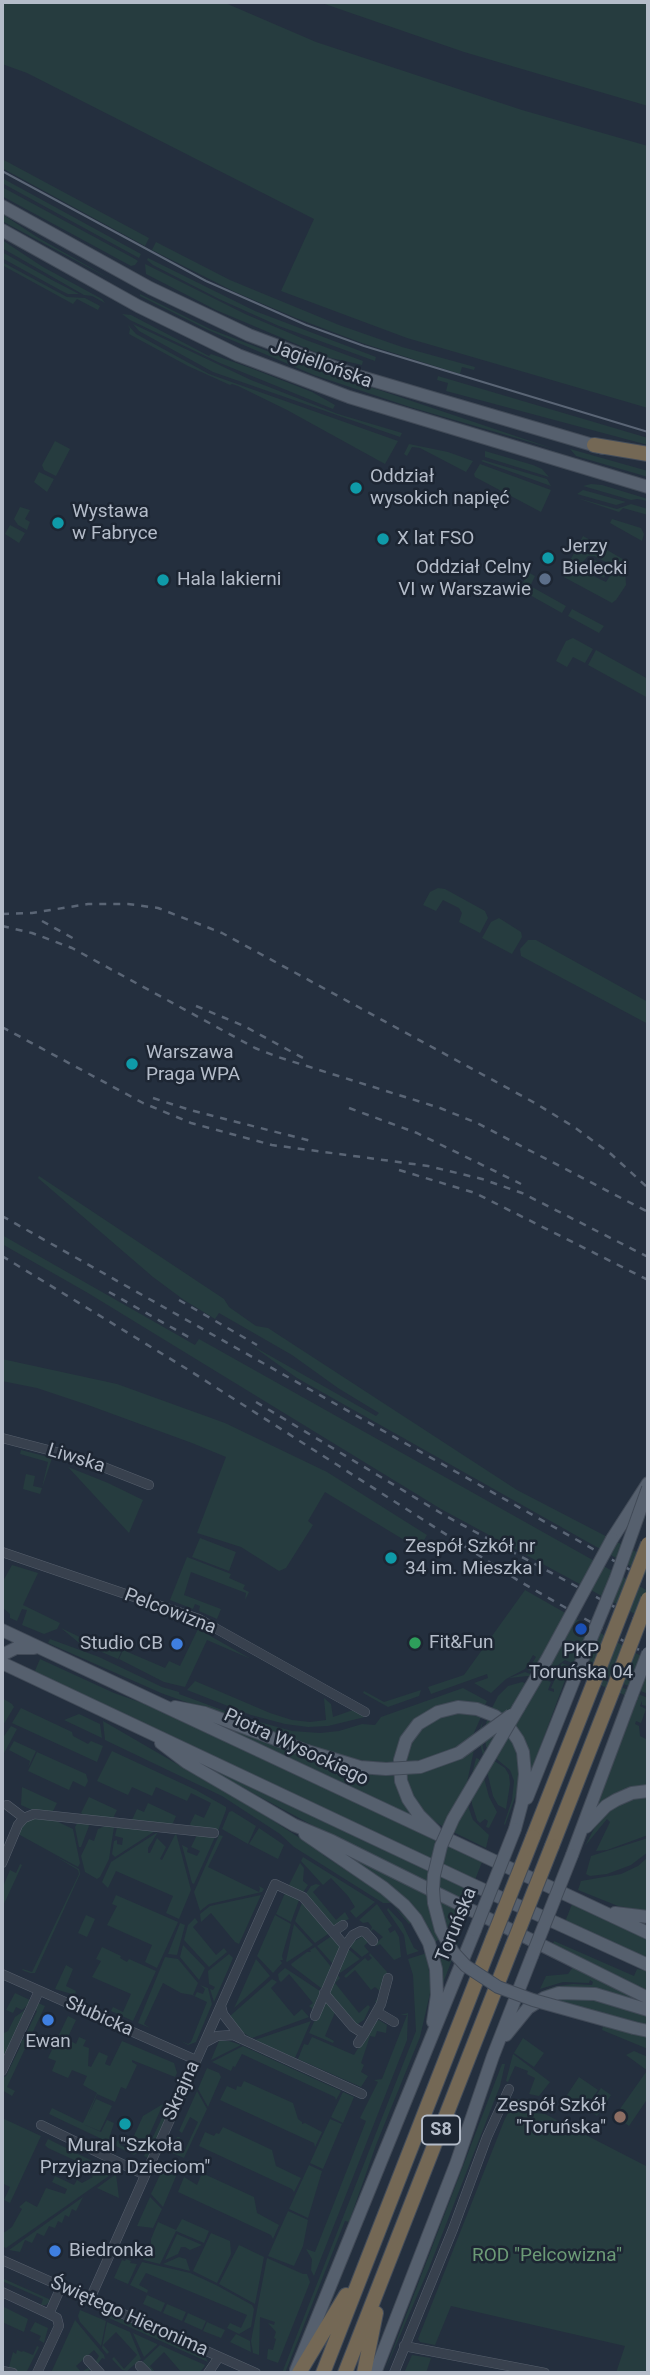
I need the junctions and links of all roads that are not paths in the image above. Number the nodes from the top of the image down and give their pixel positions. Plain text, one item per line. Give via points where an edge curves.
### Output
1 (2, 206) edge
2 (2, 230) edge
3 (594, 445) junction
4 (648, 454) edge
5 (648, 461) edge
6 (648, 487) edge
7 (2, 1438) edge
8 (149, 1485) dead end
9 (648, 1485) edge
10 (648, 1544) edge
11 (2, 1552) edge
12 (648, 1600) edge
13 (2, 1630) edge
14 (2, 1638) edge
15 (42, 1649) junction
16 (648, 1653) edge
17 (3, 1661) edge
18 (158, 1704) junction
19 (519, 1707) junction
20 (365, 1712) dead end
21 (144, 1730) junction
22 (648, 1791) edge
23 (7, 1805) dead end
24 (23, 1818) junction
25 (294, 1825) junction
26 (515, 1829) junction
27 (214, 1833) dead end
28 (580, 1836) junction
29 (453, 1843) junction
30 (2, 1863) edge
31 (575, 1900) junction
32 (648, 1917) edge
33 (343, 1925) dead end
34 (333, 1931) junction
35 (648, 1933) edge
36 (373, 1941) dead end
37 (345, 1946) junction
38 (648, 1965) edge
39 (2, 1975) edge
40 (388, 1978) dead end
41 (39, 1991) junction
42 (324, 1993) junction
43 (648, 1998) edge
44 (221, 2006) junction
45 (648, 2010) edge
46 (377, 2012) junction
47 (315, 2015) dead end
48 (394, 2022) dead end
49 (648, 2032) edge
50 (364, 2034) junction
51 (243, 2039) junction
52 (358, 2043) dead end
53 (203, 2044) junction
54 (427, 2050) junction
55 (493, 2056) junction
56 (196, 2060) junction
57 (2, 2071) edge
58 (509, 2089) dead end
59 (362, 2094) dead end
60 (41, 2125) dead end
61 (145, 2175) junction
62 (376, 2238) junction
63 (396, 2244) junction
64 (2, 2260) edge
65 (61, 2287) junction
66 (2, 2292) edge
67 (90, 2299) junction
68 (49, 2314) junction
69 (404, 2346) junction
70 (219, 2357) junction
71 (88, 2360) dead end
72 (2, 2371) edge
73 (13, 2373) edge
74 (37, 2373) edge
75 (100, 2373) edge
76 (208, 2373) edge
77 (256, 2373) edge
78 (296, 2373) edge
79 (323, 2373) edge
80 (345, 2373) edge
81 (364, 2373) edge
82 (375, 2373) edge
83 (394, 2373) edge
84 (545, 2373) edge

1 - 3 main road, Jagiellońska via 150,288 249,335 358,376
2 - 6 main road, Jagiellońska via 138,306 238,355 349,397
3 - 4 highway
3 - 5 main road, Jagiellońska
7 - 8 street, Liwska via 83,1459
9 - 19 main road, bridge via 622,1519
9 - 26 main road, Toruńska, bridge via 616,1578
10 - 62 highway, Toruńska / S8, bridge
11 - 20 street, Pelcowizna via 199,1619
12 - 63 highway, S8, bridge
13 - 15 main road, Piotra Wysockiego
14 - 17 main road
15 - 17 main road via 22,1648
15 - 18 main road, Piotra Wysockiego
16 - 28 main road, bridge
17 - 21 main road
18 - 19 main road, bridge via 205,1713 360,1767 398,1769 450,1757
18 - 29 main road, Piotra Wysockiego
19 - 49 main road, bridge via 441,1846 433,1889 441,1930 466,1966 498,1987
21 - 25 main road via 186,1762
21 - 38 main road
22 - 28 main road via 611,1803
23 - 24 street
24 - 27 street via 37,1814
24 - 30 street
25 - 43 main road
25 - 54 main road via 394,1896 421,1927 436,1969
26 - 29 main road via 525,1783 523,1752 509,1727 486,1712 458,1707 418,1724 400,1760 401,1782 411,1805
26 - 54 main road, Toruńska, bridge
28 - 55 main road, bridge
29 - 31 main road, Piotra Wysockiego
31 - 32 main road
31 - 35 main road
33 - 34 street
34 - 37 street
34 - 44 street, Skrajna via 302,1896 275,1884
36 - 37 street via 361,1931
37 - 42 street
39 - 41 street, Słubicka
40 - 46 street
41 - 56 street, Słubicka
41 - 57 street
42 - 47 street
42 - 50 street
44 - 51 street
44 - 53 street, Skrajna
45 - 55 main road via 585,1992 551,1995 528,2008
46 - 48 street
46 - 50 street
50 - 52 street
51 - 53 street via 224,2034
51 - 59 street
53 - 56 street, Skrajna
54 - 78 main road, Toruńska
55 - 82 main road
56 - 61 street, Skrajna
58 - 69 street
60 - 61 street
61 - 67 street, Skrajna
62 - 78 highway
62 - 79 highway, Toruńska / S8
63 - 80 highway, S8
63 - 81 highway
64 - 65 street, Świętego Hieronima
65 - 67 street, Świętego Hieronima
65 - 68 street
66 - 68 street
67 - 70 street, Świętego Hieronima
68 - 74 street via 57,2318 59,2326
69 - 83 street
69 - 84 street
70 - 76 street
70 - 77 street, Świętego Hieronima
71 - 75 street
72 - 73 street

